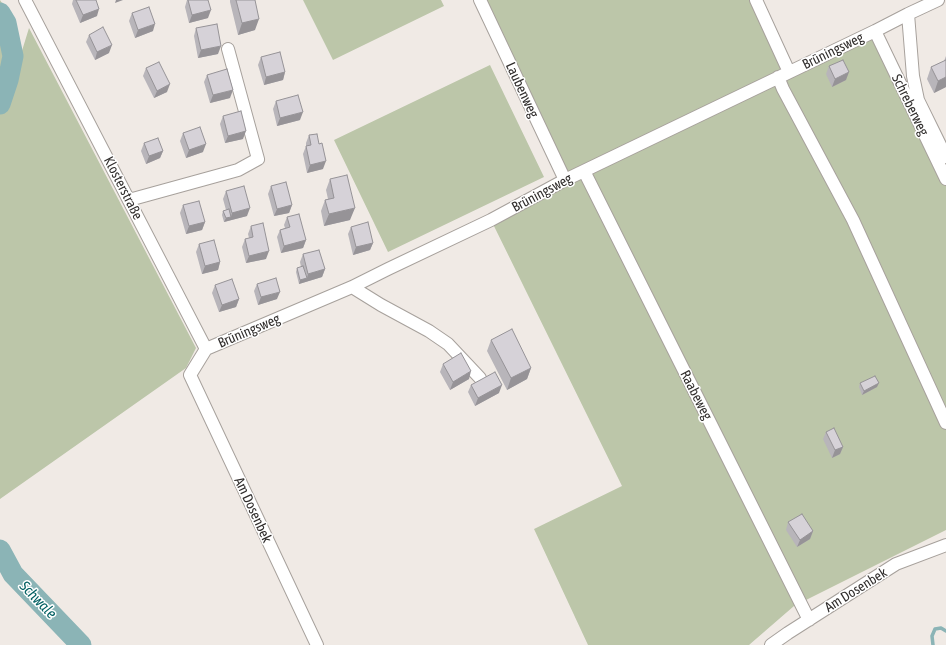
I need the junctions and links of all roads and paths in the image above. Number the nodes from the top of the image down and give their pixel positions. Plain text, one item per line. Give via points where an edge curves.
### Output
1 (25, 0) edge
2 (480, 0) edge
3 (756, 0) edge
4 (938, 0) edge
5 (908, 14) junction
6 (875, 31) junction
7 (228, 49) dead end
8 (789, 72) junction
9 (778, 77) junction
10 (946, 157) edge
11 (584, 171) junction
12 (946, 179) edge
13 (565, 180) junction
14 (129, 200) junction
15 (352, 287) junction
16 (206, 349) junction
17 (480, 378) edge
18 (946, 423) edge
19 (946, 545) edge
20 (809, 620) junction
21 (317, 645) edge
22 (771, 645) edge

1 - 14 street, Klosterstraße
2 - 13 street, Laubenweg
3 - 8 street
4 - 5 street, Brüningsweg
5 - 6 street, Brüningsweg
5 - 10 street via 913,76 918,100
6 - 8 street, Brüningsweg
6 - 12 street, Schreberweg
7 - 14 street via 258,159 238,170
8 - 9 street, Brüningsweg
9 - 11 street, Brüningsweg
9 - 18 street via 853,220
11 - 13 street, Brüningsweg
11 - 20 street, Raabeweg
13 - 15 street, Brüningsweg via 491,220
14 - 16 street, Klosterstraße
15 - 16 street, Brüningsweg
15 - 17 street via 448,344
16 - 21 street, Am Dosenbek via 190,376
19 - 20 street, Am Dosenbek via 896,564
20 - 22 street, Am Dosenbek

